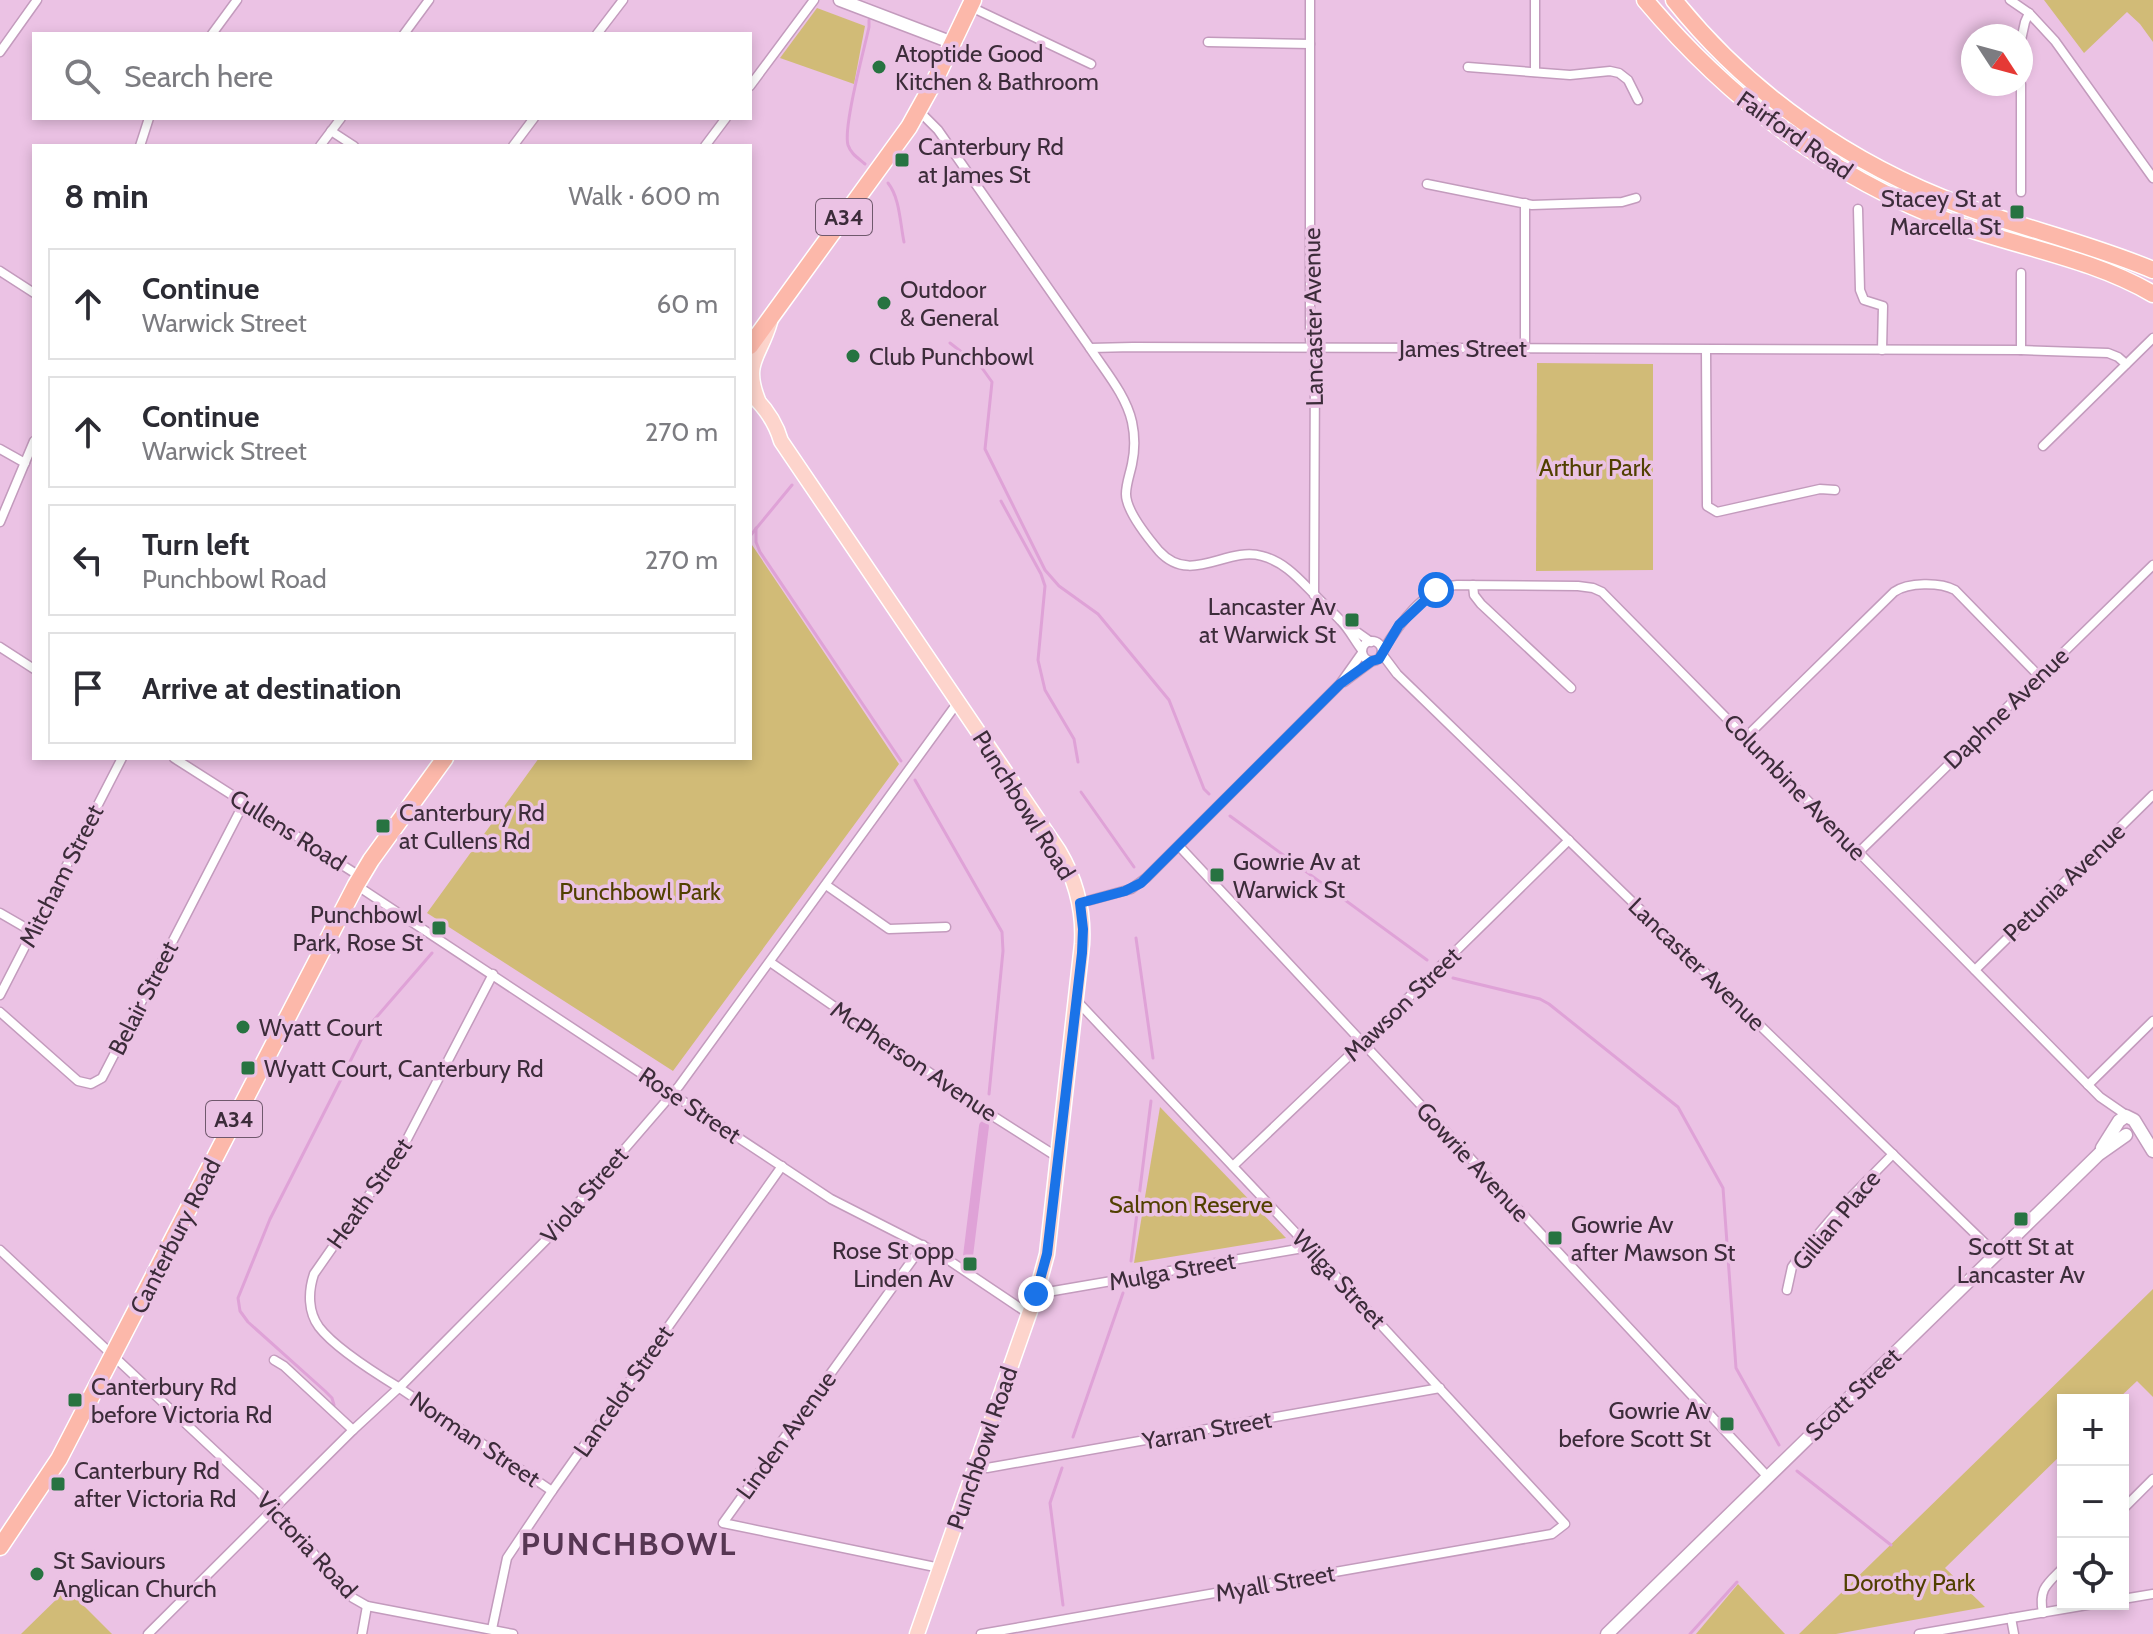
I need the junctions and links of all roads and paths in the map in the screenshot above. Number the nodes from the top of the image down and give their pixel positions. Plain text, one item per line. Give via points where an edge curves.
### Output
1 (37, 0) edge
2 (237, 0) edge
3 (429, 0) edge
4 (623, 0) edge
5 (814, 0) edge
6 (840, 0) edge
7 (1310, 0) edge
8 (1535, 0) edge
9 (1645, 0) edge
10 (1674, 0) edge
11 (2010, 0) edge
12 (971, 3) edge
13 (2029, 13) junction
14 (2025, 24) edge
15 (213, 32) edge
16 (405, 32) edge
17 (599, 32) edge
18 (1208, 42) dead end
19 (953, 43) junction
20 (1310, 44) junction
21 (0, 52) edge
22 (1091, 64) dead end
23 (1468, 67) dead end
24 (1535, 72) junction
25 (752, 83) edge
26 (2021, 96) edge
27 (1638, 100) dead end
28 (919, 111) junction
29 (148, 120) edge
30 (339, 120) edge
31 (532, 120) edge
32 (724, 120) edge
33 (331, 131) junction
34 (141, 144) edge
35 (321, 144) edge
36 (351, 144) edge
37 (514, 144) edge
38 (706, 144) edge
39 (2153, 178) edge
40 (1427, 184) dead end
41 (2021, 192) dead end
42 (1636, 198) dead end
43 (1525, 203) junction
44 (1858, 209) dead end
45 (2153, 270) edge
46 (0, 271) edge
47 (2021, 273) dead end
48 (32, 292) edge
49 (2153, 294) edge
50 (771, 318) junction
51 (2153, 338) edge
52 (752, 343) edge
53 (1090, 348) junction
54 (1313, 348) junction
55 (1525, 348) junction
56 (1706, 350) junction
57 (1882, 350) junction
58 (2021, 350) junction
59 (2126, 364) junction
60 (753, 401) edge
61 (32, 446) edge
62 (2043, 446) dead end
63 (0, 449) edge
64 (25, 463) junction
65 (1835, 490) dead end
66 (0, 522) edge
67 (2153, 565) edge
68 (1473, 585) junction
69 (1314, 595) junction
70 (1343, 623) junction
71 (1399, 625) junction
72 (1372, 642) junction
73 (0, 647) edge
74 (1362, 651) junction
75 (1382, 653) junction
76 (1372, 661) junction
77 (32, 668) edge
78 (1397, 674) junction
79 (2039, 676) junction
80 (1340, 684) junction
81 (1571, 688) dead end
82 (958, 702) junction
83 (1746, 737) junction
84 (121, 760) edge
85 (177, 760) edge
86 (444, 760) edge
87 (2153, 795) edge
88 (244, 803) junction
89 (1569, 840) junction
90 (1179, 846) junction
91 (1859, 852) junction
92 (359, 881) junction
93 (826, 885) junction
94 (1080, 903) junction
95 (0, 913) edge
96 (946, 927) dead end
97 (33, 932) junction
98 (770, 962) junction
99 (1975, 970) junction
100 (493, 974) junction
101 (0, 995) edge
102 (1077, 1001) junction
103 (0, 1012) edge
104 (2153, 1021) edge
105 (1363, 1043) junction
106 (2088, 1085) junction
107 (673, 1093) junction
108 (2126, 1126) junction
109 (2152, 1150) edge
110 (1893, 1154) junction
111 (1059, 1158) junction
112 (782, 1166) junction
113 (1233, 1166) junction
114 (923, 1245) junction
115 (1309, 1247) junction
116 (0, 1250) edge
117 (1996, 1254) junction
118 (1787, 1290) dead end
119 (1036, 1294) junction
120 (1029, 1314) junction
121 (113, 1354) junction
122 (274, 1360) dead end
123 (398, 1387) junction
124 (1440, 1388) junction
125 (353, 1430) junction
126 (975, 1468) junction
127 (1768, 1477) junction
128 (2153, 1479) edge
129 (552, 1491) junction
130 (2129, 1503) edge
131 (274, 1509) junction
132 (1565, 1524) joint
133 (0, 1547) edge
134 (940, 1568) junction
135 (2057, 1575) edge
136 (2153, 1594) edge
137 (2129, 1598) edge
138 (367, 1606) junction
139 (2060, 1610) edge
140 (2043, 1613) junction
141 (2011, 1618) junction
142 (492, 1629) junction
143 (148, 1634) edge
144 (362, 1634) edge
145 (513, 1634) edge
146 (917, 1634) edge
147 (981, 1634) edge
148 (1607, 1634) edge
149 (1919, 1634) edge
150 (2014, 1634) edge

1 - 21 street
2 - 15 street
3 - 16 street
4 - 17 street
5 - 25 street
6 - 19 street
7 - 20 street, Lancaster Avenue
8 - 24 street
9 - 49 highway, Fairford Road via 1735,93 1840,169 1960,225 2099,269
10 - 45 highway, Fairford Road via 1766,93 1872,165 1964,206
11 - 13 street
12 - 19 highway, A34
12 - 22 street
13 - 14 street
13 - 39 street via 2062,50
18 - 20 street
19 - 28 highway, A34
20 - 54 street, Lancaster Avenue
23 - 24 street
24 - 27 street via 1619,73
26 - 41 street
28 - 50 highway, A34
28 - 53 street via 938,130
29 - 34 street
30 - 33 street
31 - 37 street
32 - 38 street
33 - 35 street
33 - 36 street
40 - 43 street
42 - 43 street
43 - 55 street
44 - 57 street via 1860,290 1864,300 1883,306
46 - 48 street
47 - 58 street
50 - 52 highway, A34
50 - 60 main road via 752,370
51 - 59 street
53 - 54 street, James Street
53 - 69 street via 1128,410 1134,445 1127,502 1159,551 1190,566 1241,553 1266,557 1298,576
54 - 55 street, James Street
54 - 69 street, Lancaster Avenue
55 - 56 street, James Street
56 - 57 street, James Street
56 - 65 street via 1707,506 1717,512
57 - 58 street, James Street
58 - 59 street, James Street via 2108,353
59 - 62 street
60 - 82 main road, Punchbowl Road
61 - 64 street
63 - 64 street
64 - 66 street
67 - 79 street, Daphne Avenue
68 - 71 street, Columbine Avenue via 1433,592
68 - 81 street via 1481,604
68 - 83 street, Columbine Avenue via 1578,586 1602,592
69 - 70 street
70 - 72 street
70 - 74 street
71 - 72 street
71 - 75 street
72 - 74 street
72 - 75 street
73 - 77 street
74 - 76 street
74 - 80 street
75 - 76 street
75 - 78 street, Lancaster Avenue
76 - 78 street, Lancaster Avenue
76 - 80 street
78 - 89 street, Lancaster Avenue
79 - 83 street via 1955,590 1906,586
79 - 91 street, Daphne Avenue
80 - 90 street
82 - 93 street, Viola Street
82 - 94 main road, Punchbowl Road via 1059,851
83 - 91 street, Columbine Avenue
84 - 97 street, Mitcham Street
85 - 88 street, Cullens Road
86 - 92 highway, Canterbury Road / A34
87 - 99 street, Petunia Avenue
88 - 92 street, Cullens Road
88 - 103 street, Belair Street via 102,1078 91,1084 78,1081
89 - 105 street, Mawson Street
89 - 110 street, Lancaster Avenue
90 - 94 street via 1131,889
90 - 105 street, Gowrie Avenue
91 - 99 street, Columbine Avenue
92 - 100 street, Rose Street
92 - 121 highway, Canterbury Road / A34
93 - 96 street via 889,929
93 - 98 street, Viola Street
94 - 102 main road, Punchbowl Road via 1083,936
95 - 97 street
97 - 101 street, Mitcham Street
98 - 107 street, Viola Street
98 - 111 street, McPherson Avenue
99 - 106 street, Columbine Avenue
100 - 107 street, Rose Street
100 - 123 street, Heath Street via 404,1145 311,1283 310,1304 321,1330
102 - 111 main road, Punchbowl Road
102 - 113 street, Wilga Street
104 - 106 street
105 - 113 street, Mawson Street
105 - 127 street, Gowrie Avenue
106 - 108 street, Columbine Avenue
107 - 112 street, Rose Street
107 - 123 street, Viola Street via 547,1239
108 - 109 street, Columbine Avenue
108 - 117 street, Scott Street
110 - 117 street, Lancaster Avenue
110 - 118 street, Gillian Place via 1802,1253
111 - 119 main road, Punchbowl Road via 1047,1254
112 - 114 street, Rose Street via 851,1210
112 - 129 street, Lancelot Street
113 - 115 street, Wilga Street
114 - 120 street, Rose Street
114 - 134 street, Linden Avenue via 723,1523
115 - 119 street, Mulga Street
115 - 124 street, Wilga Street
116 - 121 street, Victoria Road
117 - 127 street, Scott Street
119 - 120 main road, Punchbowl Road
120 - 126 main road, Punchbowl Road
121 - 131 street, Victoria Road
121 - 133 highway, Canterbury Road / A34 via 59,1459
122 - 125 street
123 - 125 street, Viola Street
123 - 129 street, Norman Street
124 - 126 street, Yarran Street
124 - 132 street, Wilga Street
125 - 131 street, Viola Street
126 - 134 main road, Punchbowl Road
127 - 148 street, Scott Street
128 - 130 street
129 - 142 street, Lancelot Street via 507,1558
131 - 138 street, Victoria Road via 349,1594
131 - 143 street, Viola Street
132 - 147 street, Myall Street via 1552,1534
134 - 146 main road, Punchbowl Road
135 - 140 street via 2043,1590
136 - 137 street
138 - 142 street, Victoria Road
138 - 144 street
139 - 140 street
140 - 141 street
141 - 149 street
141 - 150 street
142 - 145 street, Victoria Road

